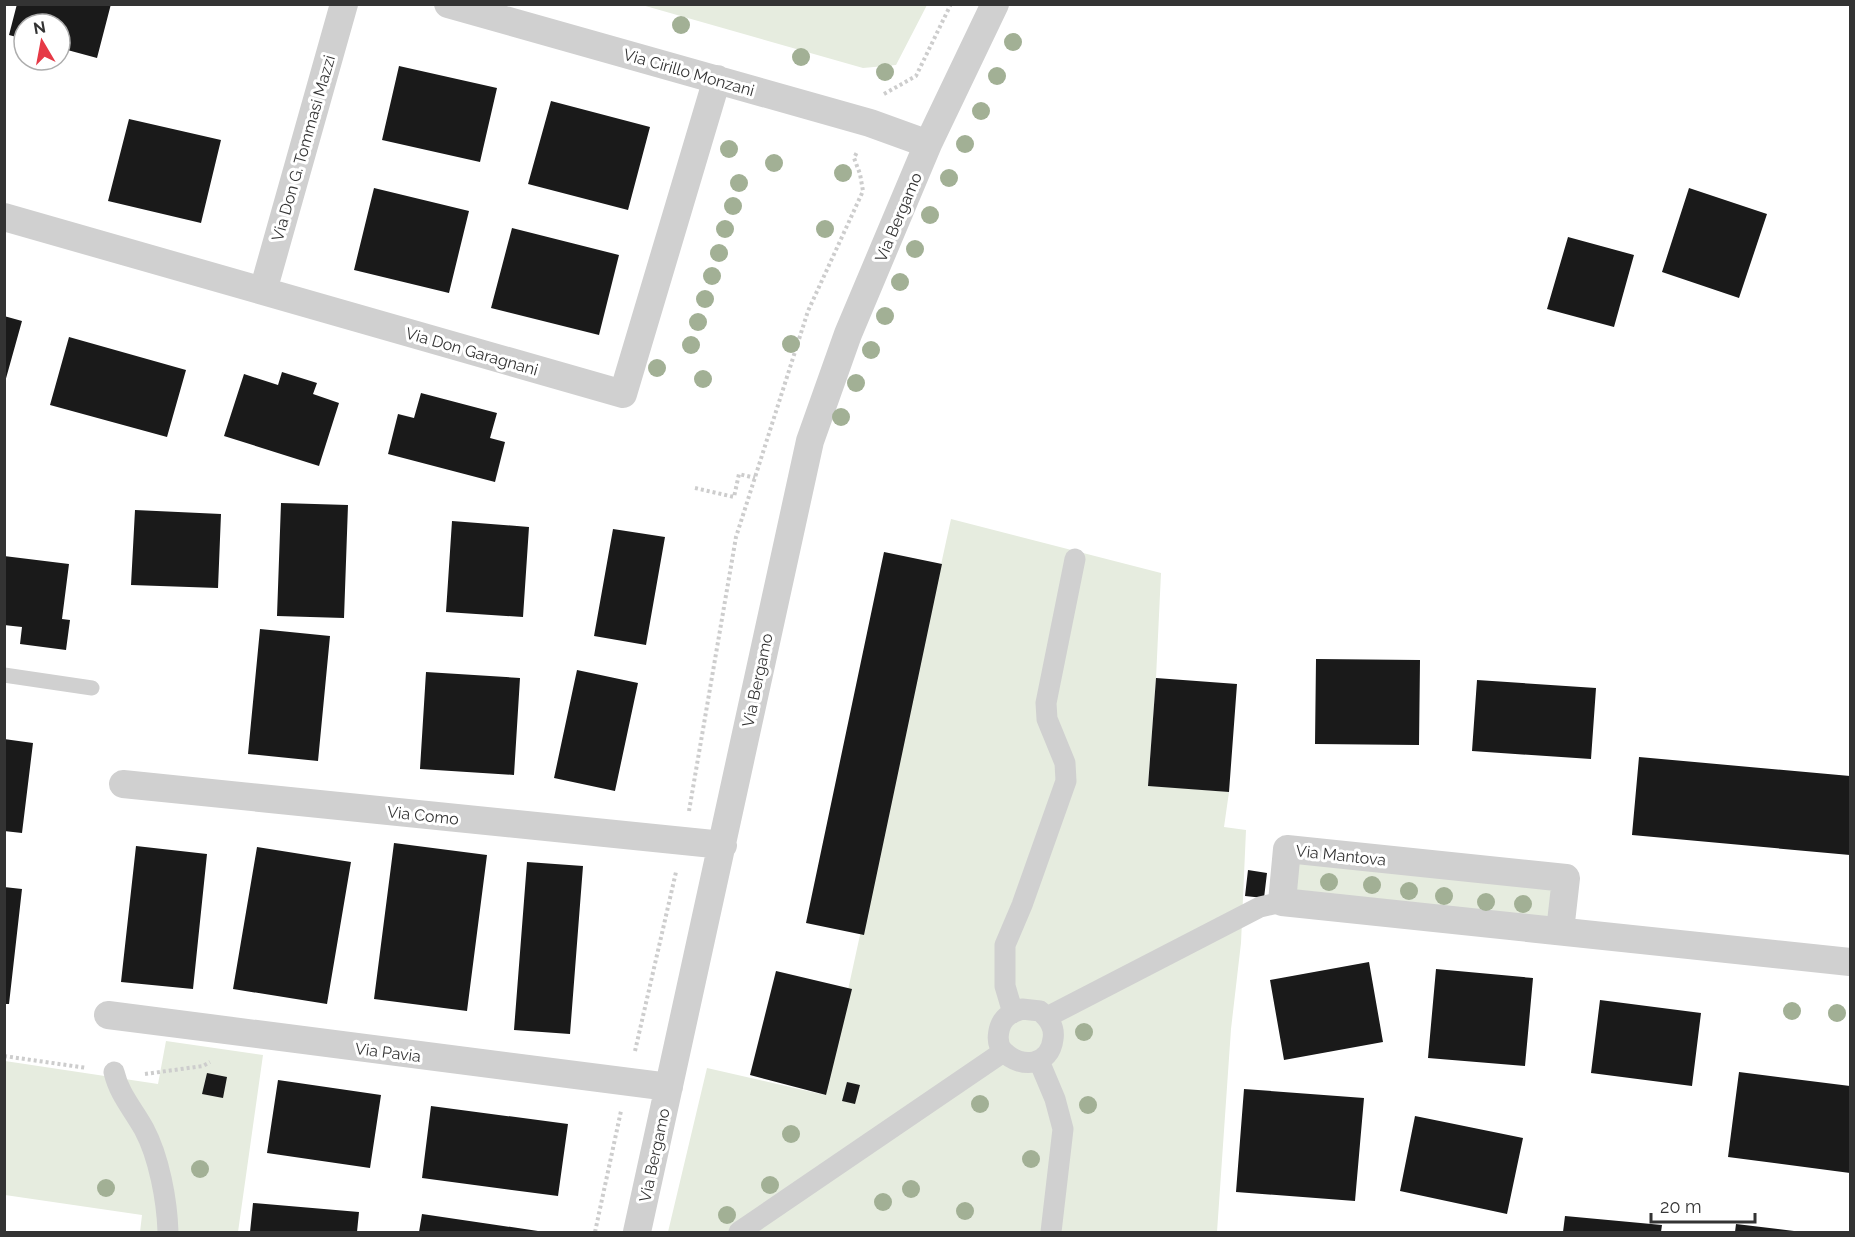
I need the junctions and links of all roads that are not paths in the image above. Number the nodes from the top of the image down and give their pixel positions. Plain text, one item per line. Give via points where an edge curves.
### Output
1 (344, 4) edge
2 (448, 4) edge
3 (995, 4) edge
4 (717, 79) junction
5 (928, 144) junction
6 (4, 217) edge
7 (263, 291) junction
8 (1075, 559) dead end
9 (4, 675) edge
10 (92, 688) dead end
11 (123, 784) dead end
12 (723, 845) junction
13 (1282, 902) junction
14 (1560, 931) junction
15 (1851, 962) edge
16 (1012, 1013) junction
17 (108, 1015) dead end
18 (1047, 1017) junction
19 (1003, 1052) junction
20 (1039, 1061) junction
21 (114, 1072) dead end
22 (669, 1087) junction
23 (168, 1233) edge
24 (637, 1233) edge
25 (739, 1233) edge
26 (1051, 1233) edge

1 - 7 street, Via Don G. Tommasi Mazzi
2 - 4 street, Via Cirillo Monzani
3 - 5 street, Via Bergamo
4 - 5 street, Via Cirillo Monzani
4 - 7 street, Via Don Garagnani via 623,394
5 - 12 street, Via Bergamo via 848,334 810,441
6 - 7 street, Via Don Garagnani
8 - 16 street via 1046,703 1047,719 1065,763 1066,781 1005,945 1005,986
9 - 10 lane
11 - 12 street, Via Como
12 - 22 street, Via Bergamo
13 - 14 street
13 - 14 street, Via Mantova via 1287,849 1566,878
13 - 18 street via 1260,907
14 - 15 street
16 - 18 street via 1022,1009 1040,1011
16 - 19 street via 1006,1016 998,1032
17 - 22 street, Via Pavia
18 - 20 street via 1052,1024 1053,1041 1048,1056
19 - 20 street via 1023,1062
19 - 25 street
20 - 26 street via 1063,1129
21 - 23 street via 117,1088 154,1150
22 - 24 street, Via Bergamo

